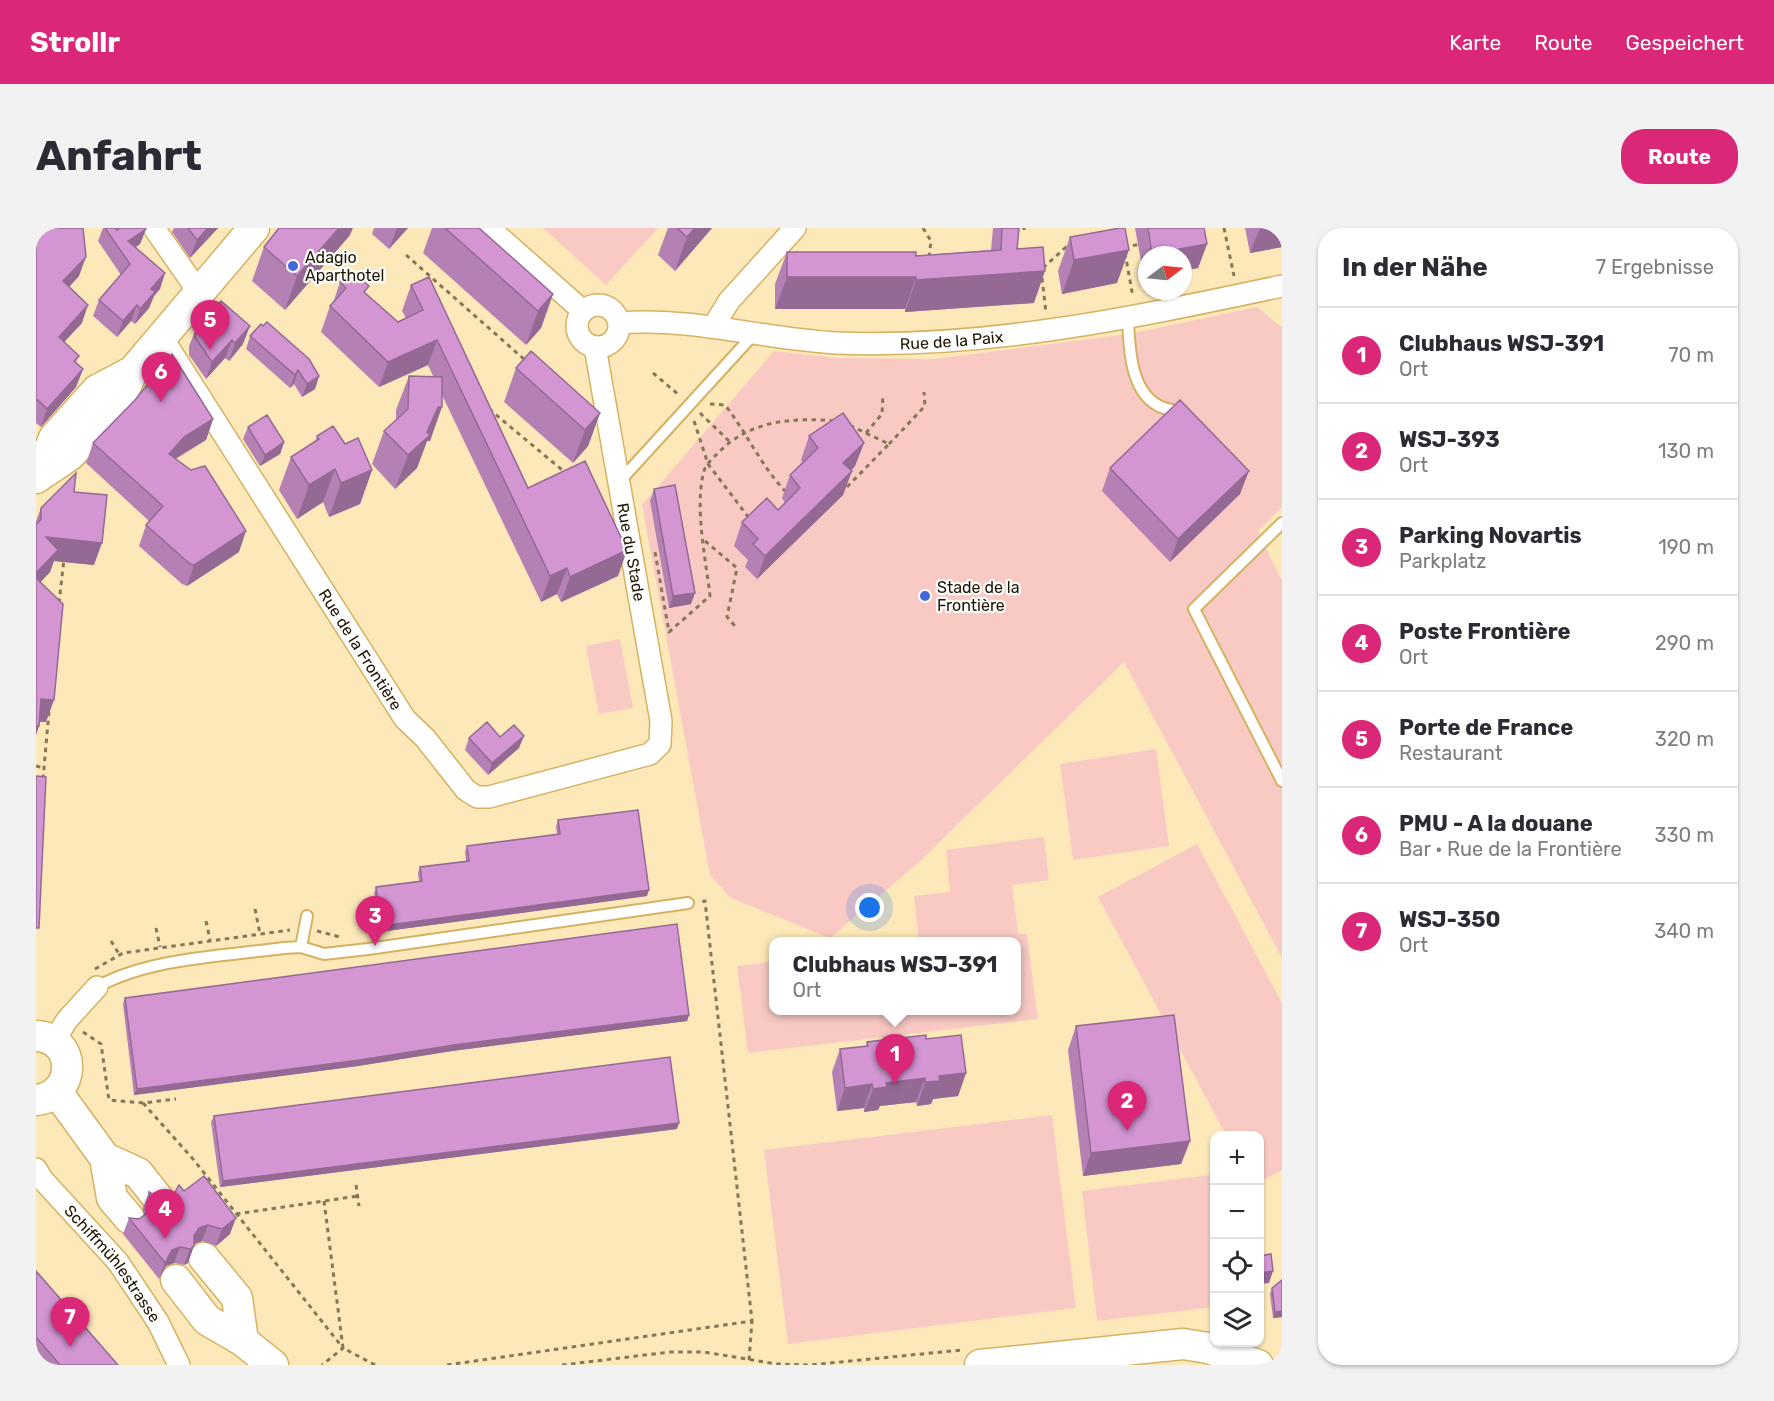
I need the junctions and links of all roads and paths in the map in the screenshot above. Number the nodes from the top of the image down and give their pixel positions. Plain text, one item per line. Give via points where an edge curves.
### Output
1 (154, 228) edge
2 (254, 228) edge
3 (489, 228) edge
4 (795, 228) edge
5 (923, 228) edge
6 (1224, 228) edge
7 (1122, 238) edge
8 (1144, 244) dead end
9 (1124, 247) junction
10 (1077, 248) edge
11 (1114, 249) edge
12 (406, 255) dead end
13 (928, 262) edge
14 (1034, 271) edge
15 (1042, 277) junction
16 (1282, 286) edge
17 (198, 291) junction
18 (1238, 295) junction
19 (583, 311) junction
20 (1133, 317) junction
21 (619, 323) junction
22 (713, 327) junction
23 (1048, 330) junction
24 (754, 334) junction
25 (163, 339) junction
26 (595, 346) junction
27 (531, 365) edge
28 (133, 371) junction
29 (924, 392) dead end
30 (883, 393) dead end
31 (725, 405) dead end
32 (1172, 410) edge
33 (480, 412) edge
34 (711, 423) dead end
35 (746, 432) junction
36 (866, 433) junction
37 (698, 438) dead end
38 (729, 441) junction
39 (889, 444) junction
40 (708, 464) junction
41 (38, 476) edge
42 (570, 477) edge
43 (619, 482) junction
44 (847, 487) edge
45 (790, 499) edge
46 (1282, 523) edge
47 (754, 525) edge
48 (704, 540) junction
49 (65, 549) edge
50 (655, 552) dead end
51 (59, 608) edge
52 (735, 626) dead end
53 (50, 706) edge
54 (650, 754) joint
55 (36, 766) edge
56 (44, 768) junction
57 (1282, 781) edge
58 (41, 790) edge
59 (688, 903) joint
60 (255, 909) dead end
61 (307, 916) dead end
62 (206, 921) dead end
63 (156, 928) dead end
64 (260, 934) dead end
65 (210, 940) dead end
66 (111, 941) dead end
67 (160, 947) dead end
68 (301, 947) junction
69 (119, 954) dead end
70 (97, 987) joint
71 (57, 1035) edge
72 (46, 1096) edge
73 (176, 1099) dead end
74 (143, 1103) junction
75 (105, 1158) junction
76 (36, 1169) edge
77 (356, 1185) dead end
78 (358, 1196) junction
79 (157, 1197) edge
80 (324, 1201) junction
81 (359, 1206) dead end
82 (236, 1214) junction
83 (129, 1218) edge
84 (204, 1258) dead end
85 (176, 1280) dead end
86 (752, 1321) junction
87 (243, 1341) junction
88 (343, 1348) junction
89 (974, 1357) edge
90 (749, 1359) junction
91 (179, 1365) edge
92 (273, 1365) edge
93 (322, 1365) edge
94 (375, 1365) edge
95 (447, 1365) edge
96 (562, 1365) edge
97 (1258, 1365) edge

1 - 17 street
2 - 17 main road
3 - 19 street
4 - 22 street via 729,301
5 - 13 path via 931,241
6 - 18 path
7 - 9 path
8 - 9 path
9 - 11 path
9 - 20 path
10 - 15 path via 1066,247 1044,267
12 - 27 path
14 - 15 path
15 - 23 path
16 - 18 street, Rue de la Paix
17 - 25 main road
18 - 20 street, Rue de la Paix
19 - 21 street via 595,305 605,306
19 - 26 street via 577,327 579,335
20 - 23 street, Rue de la Paix
20 - 32 lane via 1132,370 1148,400
21 - 22 street, Rue de la Paix via 674,322
21 - 26 street via 609,344
22 - 24 street, Rue de la Paix
23 - 24 street, Rue de la Paix via 934,341 836,343
24 - 43 lane
25 - 28 main road
25 - 54 street, Rue de la Frontière via 405,719 466,790 477,797 489,797
26 - 43 street, Rue du Stade
28 - 41 main road via 115,408 76,448
28 - 41 main road via 97,390 54,438
29 - 39 path via 925,406
30 - 36 path via 882,414
31 - 35 path
33 - 42 path via 490,409
34 - 38 path
35 - 36 path via 756,426 807,419 844,422
35 - 38 path
35 - 45 path via 769,474
36 - 39 path
37 - 40 path
38 - 40 path
39 - 44 path
40 - 47 path
40 - 48 path via 700,499
43 - 54 street, Rue du Stade via 661,721 660,744
46 - 57 lane via 1194,609
48 - 50 path via 710,596 669,632
48 - 52 path via 737,568 728,617
49 - 51 path
53 - 56 path
55 - 56 path
56 - 58 path
59 - 68 lane via 398,946 324,954
59 - 86 path via 705,901
60 - 64 path
61 - 68 lane
62 - 65 path
63 - 67 path
66 - 69 path
68 - 70 lane via 157,966 119,974
70 - 71 street
71 - 72 main road via 69,1070 63,1086
71 - 74 path via 102,1044 110,1100
72 - 75 main road
73 - 74 path
74 - 82 path
75 - 79 main road via 138,1173
75 - 83 main road via 112,1197
76 - 91 street, Schiffmühlestrasse via 118,1262 158,1322
77 - 78 path
78 - 80 path
78 - 81 path
80 - 82 path
80 - 88 path
82 - 88 path
84 - 87 main road via 237,1298
85 - 87 main road via 207,1320
86 - 90 path
86 - 95 path
87 - 92 main road
88 - 93 path
88 - 94 path
89 - 90 path via 820,1364 777,1364
89 - 97 main road via 1183,1344 1227,1353
90 - 96 path via 704,1352 670,1352

